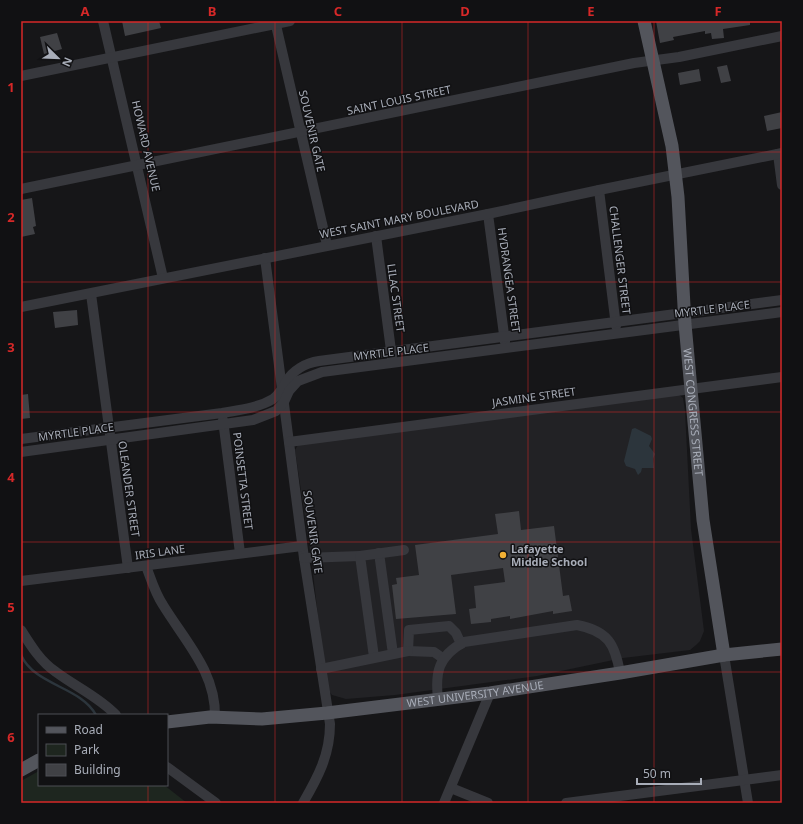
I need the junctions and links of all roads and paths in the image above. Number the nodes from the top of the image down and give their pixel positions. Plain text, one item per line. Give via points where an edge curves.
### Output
1 (103, 21) edge
2 (290, 21) edge
3 (644, 21) edge
4 (275, 23) edge
5 (782, 36) edge
6 (112, 58) junction
7 (653, 61) junction
8 (21, 76) edge
9 (300, 133) junction
10 (780, 154) edge
11 (138, 166) junction
12 (676, 174) junction
13 (782, 185) edge
14 (21, 189) edge
15 (599, 190) junction
16 (488, 214) junction
17 (376, 236) junction
18 (327, 245) junction
19 (265, 258) junction
20 (163, 278) junction
21 (91, 294) junction
22 (782, 300) edge
23 (21, 307) edge
24 (782, 312) edge
25 (685, 318) junction
26 (615, 321) junction
27 (617, 334) junction
28 (505, 336) junction
29 (506, 348) junction
30 (391, 352) junction
31 (393, 364) junction
32 (782, 377) edge
33 (692, 388) junction
34 (283, 390) junction
35 (284, 402) junction
36 (222, 413) junction
37 (224, 425) junction
38 (109, 428) junction
39 (21, 439) edge
40 (110, 440) junction
41 (289, 442) junction
42 (21, 452) edge
43 (302, 546) junction
44 (404, 550) dead end
45 (240, 553) junction
46 (379, 553) junction
47 (360, 556) junction
48 (304, 558) junction
49 (146, 566) junction
50 (128, 568) junction
51 (21, 581) edge
52 (21, 630) edge
53 (461, 644) junction
54 (782, 649) edge
55 (408, 650) junction
56 (392, 654) junction
57 (724, 655) junction
58 (374, 657) junction
59 (444, 659) junction
60 (321, 669) junction
61 (620, 673) junction
62 (490, 693) junction
63 (438, 700) junction
64 (327, 713) junction
65 (115, 714) edge
66 (215, 717) junction
67 (168, 722) edge
68 (38, 761) edge
69 (168, 768) edge
70 (22, 769) edge
71 (782, 775) edge
72 (744, 781) junction
73 (451, 788) junction
74 (216, 803) edge
75 (303, 803) edge
76 (444, 803) edge
77 (488, 803) edge
78 (566, 803) edge
79 (748, 803) edge

1 - 6 street, HOWARD AVENUE
2 - 4 street
3 - 7 main road, WEST CONGRESS STREET
4 - 6 street
4 - 9 street, SOUVENIR GATE
5 - 7 street, SAINT LOUIS STREET
6 - 8 street
6 - 11 street, HOWARD AVENUE
7 - 9 street, SAINT LOUIS STREET
7 - 12 main road, WEST CONGRESS STREET via 668,122
9 - 11 street, SAINT LOUIS STREET
9 - 18 street, SOUVENIR GATE
10 - 12 street, WEST SAINT MARY BOULEVARD
10 - 13 street
11 - 14 street, SAINT LOUIS STREET
11 - 20 street, HOWARD AVENUE
12 - 15 street, WEST SAINT MARY BOULEVARD
12 - 25 main road, WEST CONGRESS STREET
15 - 16 street, WEST SAINT MARY BOULEVARD
15 - 26 street, CHALLENGER STREET
16 - 17 street, WEST SAINT MARY BOULEVARD
16 - 28 street, HYDRANGEA STREET
17 - 18 street, WEST SAINT MARY BOULEVARD
17 - 30 street, LILAC STREET
18 - 19 street, WEST SAINT MARY BOULEVARD
19 - 20 street, WEST SAINT MARY BOULEVARD
19 - 34 street, SOUVENIR GATE
20 - 21 street, WEST SAINT MARY BOULEVARD
21 - 23 street, WEST SAINT MARY BOULEVARD
21 - 38 street, OLEANDER STREET
22 - 25 street, MYRTLE PLACE
24 - 25 street, MYRTLE PLACE
25 - 26 street, MYRTLE PLACE
25 - 27 street, MYRTLE PLACE
25 - 33 main road, WEST CONGRESS STREET
26 - 27 street, CHALLENGER STREET
26 - 28 street, MYRTLE PLACE
27 - 29 street, MYRTLE PLACE
28 - 29 street, HYDRANGEA STREET
28 - 30 street, MYRTLE PLACE
29 - 31 street, MYRTLE PLACE
30 - 31 street, LILAC STREET
30 - 34 street, MYRTLE PLACE via 312,362 291,375
31 - 35 street, MYRTLE PLACE via 315,374 298,381
32 - 33 street, JASMINE STREET
33 - 41 street, JASMINE STREET
33 - 57 main road, WEST CONGRESS STREET via 703,520
34 - 35 street, SOUVENIR GATE
34 - 36 street, MYRTLE PLACE via 261,405
35 - 37 street, MYRTLE PLACE via 276,411 263,418
35 - 41 street, SOUVENIR GATE
36 - 37 street, POINSETTA STREET
36 - 38 street, MYRTLE PLACE
37 - 40 street, MYRTLE PLACE
37 - 45 street, POINSETTA STREET
38 - 39 street, MYRTLE PLACE
38 - 40 street, OLEANDER STREET
40 - 42 street, MYRTLE PLACE
40 - 50 street, OLEANDER STREET
41 - 43 street, SOUVENIR GATE
43 - 45 street, IRIS LANE
43 - 48 street, SOUVENIR GATE
44 - 46 street
45 - 49 street, IRIS LANE
46 - 47 street
46 - 56 street
47 - 48 street
47 - 58 street
48 - 60 street, SOUVENIR GATE
49 - 50 street, IRIS LANE
49 - 66 street via 159,600 206,671 214,701
50 - 51 street, IRIS LANE
52 - 65 street via 31,646 55,672 95,697
53 - 55 street via 449,626 409,630
53 - 59 street via 451,649
53 - 61 street via 577,625 601,633 610,641 617,654
54 - 57 main road, WEST UNIVERSITY AVENUE
55 - 56 street
55 - 59 street via 434,652
56 - 58 street
57 - 61 main road, WEST UNIVERSITY AVENUE
57 - 72 street, WEST CONGRESS STREET
58 - 60 street
59 - 63 street via 436,679
60 - 64 street, SOUVENIR GATE
61 - 62 main road, WEST UNIVERSITY AVENUE
62 - 63 main road, WEST UNIVERSITY AVENUE
62 - 73 street
63 - 64 main road, WEST UNIVERSITY AVENUE
64 - 66 main road, WEST UNIVERSITY AVENUE via 262,718
64 - 75 street, SOUVENIR GATE via 330,724 328,750 320,773
66 - 67 main road, WEST UNIVERSITY AVENUE
68 - 70 main road
69 - 74 street
71 - 72 street
72 - 78 street
72 - 79 street, WEST CONGRESS STREET
73 - 76 street
73 - 77 street

